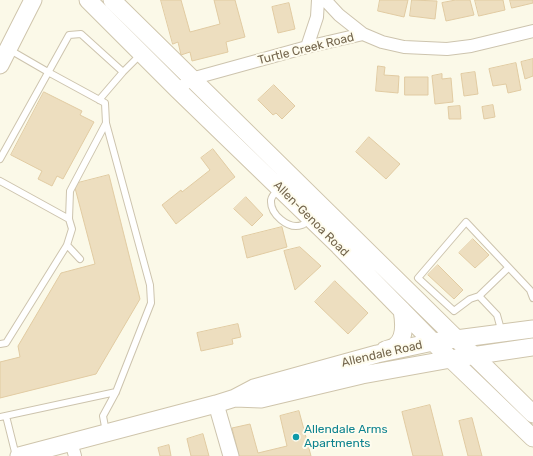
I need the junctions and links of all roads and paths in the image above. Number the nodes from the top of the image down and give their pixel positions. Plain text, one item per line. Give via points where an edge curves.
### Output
1 (33, 0) edge
2 (88, 0) edge
3 (113, 0) edge
4 (318, 0) edge
5 (325, 0) edge
6 (533, 31) edge
7 (363, 34) junction
8 (307, 47) junction
9 (9, 49) junction
10 (141, 53) junction
11 (0, 65) edge
12 (48, 72) junction
13 (122, 72) junction
14 (191, 79) junction
15 (178, 90) junction
16 (100, 100) junction
17 (106, 123) junction
18 (0, 159) edge
19 (0, 181) edge
20 (280, 188) junction
21 (313, 213) junction
22 (69, 219) junction
23 (67, 245) junction
24 (80, 259) dead end
25 (508, 268) junction
26 (479, 296) junction
27 (533, 298) edge
28 (402, 310) junction
29 (533, 329) edge
30 (502, 334) junction
31 (456, 339) junction
32 (433, 342) junction
33 (0, 344) edge
34 (533, 347) edge
35 (514, 350) junction
36 (377, 354) junction
37 (473, 355) junction
38 (451, 359) junction
39 (505, 386) junction
40 (116, 392) junction
41 (235, 398) junction
42 (216, 404) junction
43 (533, 414) edge
44 (3, 417) edge
45 (106, 433) junction
46 (533, 438) edge
47 (73, 449) edge
48 (16, 456) edge
49 (19, 456) edge
50 (230, 456) edge

1 - 9 main road
2 - 10 main road, Allen-Genoa Road
3 - 14 main road, Allen-Genoa Road
4 - 8 street via 317,18
5 - 7 street
6 - 7 street, Turtle Creek Road via 447,49 404,47
7 - 8 street, Turtle Creek Road
8 - 14 street, Turtle Creek Road
9 - 11 main road
9 - 12 lane
10 - 13 lane
10 - 15 main road, Allen-Genoa Road
12 - 13 lane via 69,35 81,34
12 - 16 lane
12 - 18 lane
13 - 16 lane
14 - 15 street, Turtle Creek Road
14 - 21 main road, Allen-Genoa Road
15 - 20 main road, Allen-Genoa Road
16 - 17 lane via 105,103
17 - 22 lane via 70,191
17 - 40 lane via 150,285 150,303
19 - 22 lane
20 - 21 main road, Allen-Genoa Road
20 - 21 lane via 271,200 277,217 286,223 302,225
21 - 28 main road, Allen-Genoa Road
21 - 31 main road, Allen-Genoa Road
22 - 23 lane via 72,229
23 - 24 lane
23 - 33 lane via 6,343
25 - 26 lane
25 - 26 lane via 466,222 418,278 454,311 470,299
25 - 27 lane via 530,290
26 - 30 lane via 497,315
28 - 32 main road, Allen-Genoa Road
28 - 36 main road via 404,331 396,346
29 - 30 main road, Allendale Road
30 - 31 main road, Allendale Road
31 - 32 main road, Allendale Road
31 - 37 main road, Allen-Genoa Road
32 - 36 main road, Allendale Road
32 - 38 main road, Allen-Genoa Road
34 - 35 main road, Allendale Road
35 - 37 main road, Allendale Road
35 - 39 main road via 504,362 501,375
36 - 41 main road, Allendale Road via 254,388
37 - 38 main road, Allendale Road
37 - 39 main road, Allen-Genoa Road
38 - 41 main road, Allendale Road via 362,375 261,399
38 - 46 main road, Allen-Genoa Road
39 - 43 main road, Allen-Genoa Road
40 - 44 lane
40 - 45 lane via 103,416
41 - 42 main road, Allendale Road
42 - 45 main road, Allendale Road
42 - 50 street
44 - 48 lane
45 - 47 main road, Allendale Road
47 - 49 main road, Allendale Road

